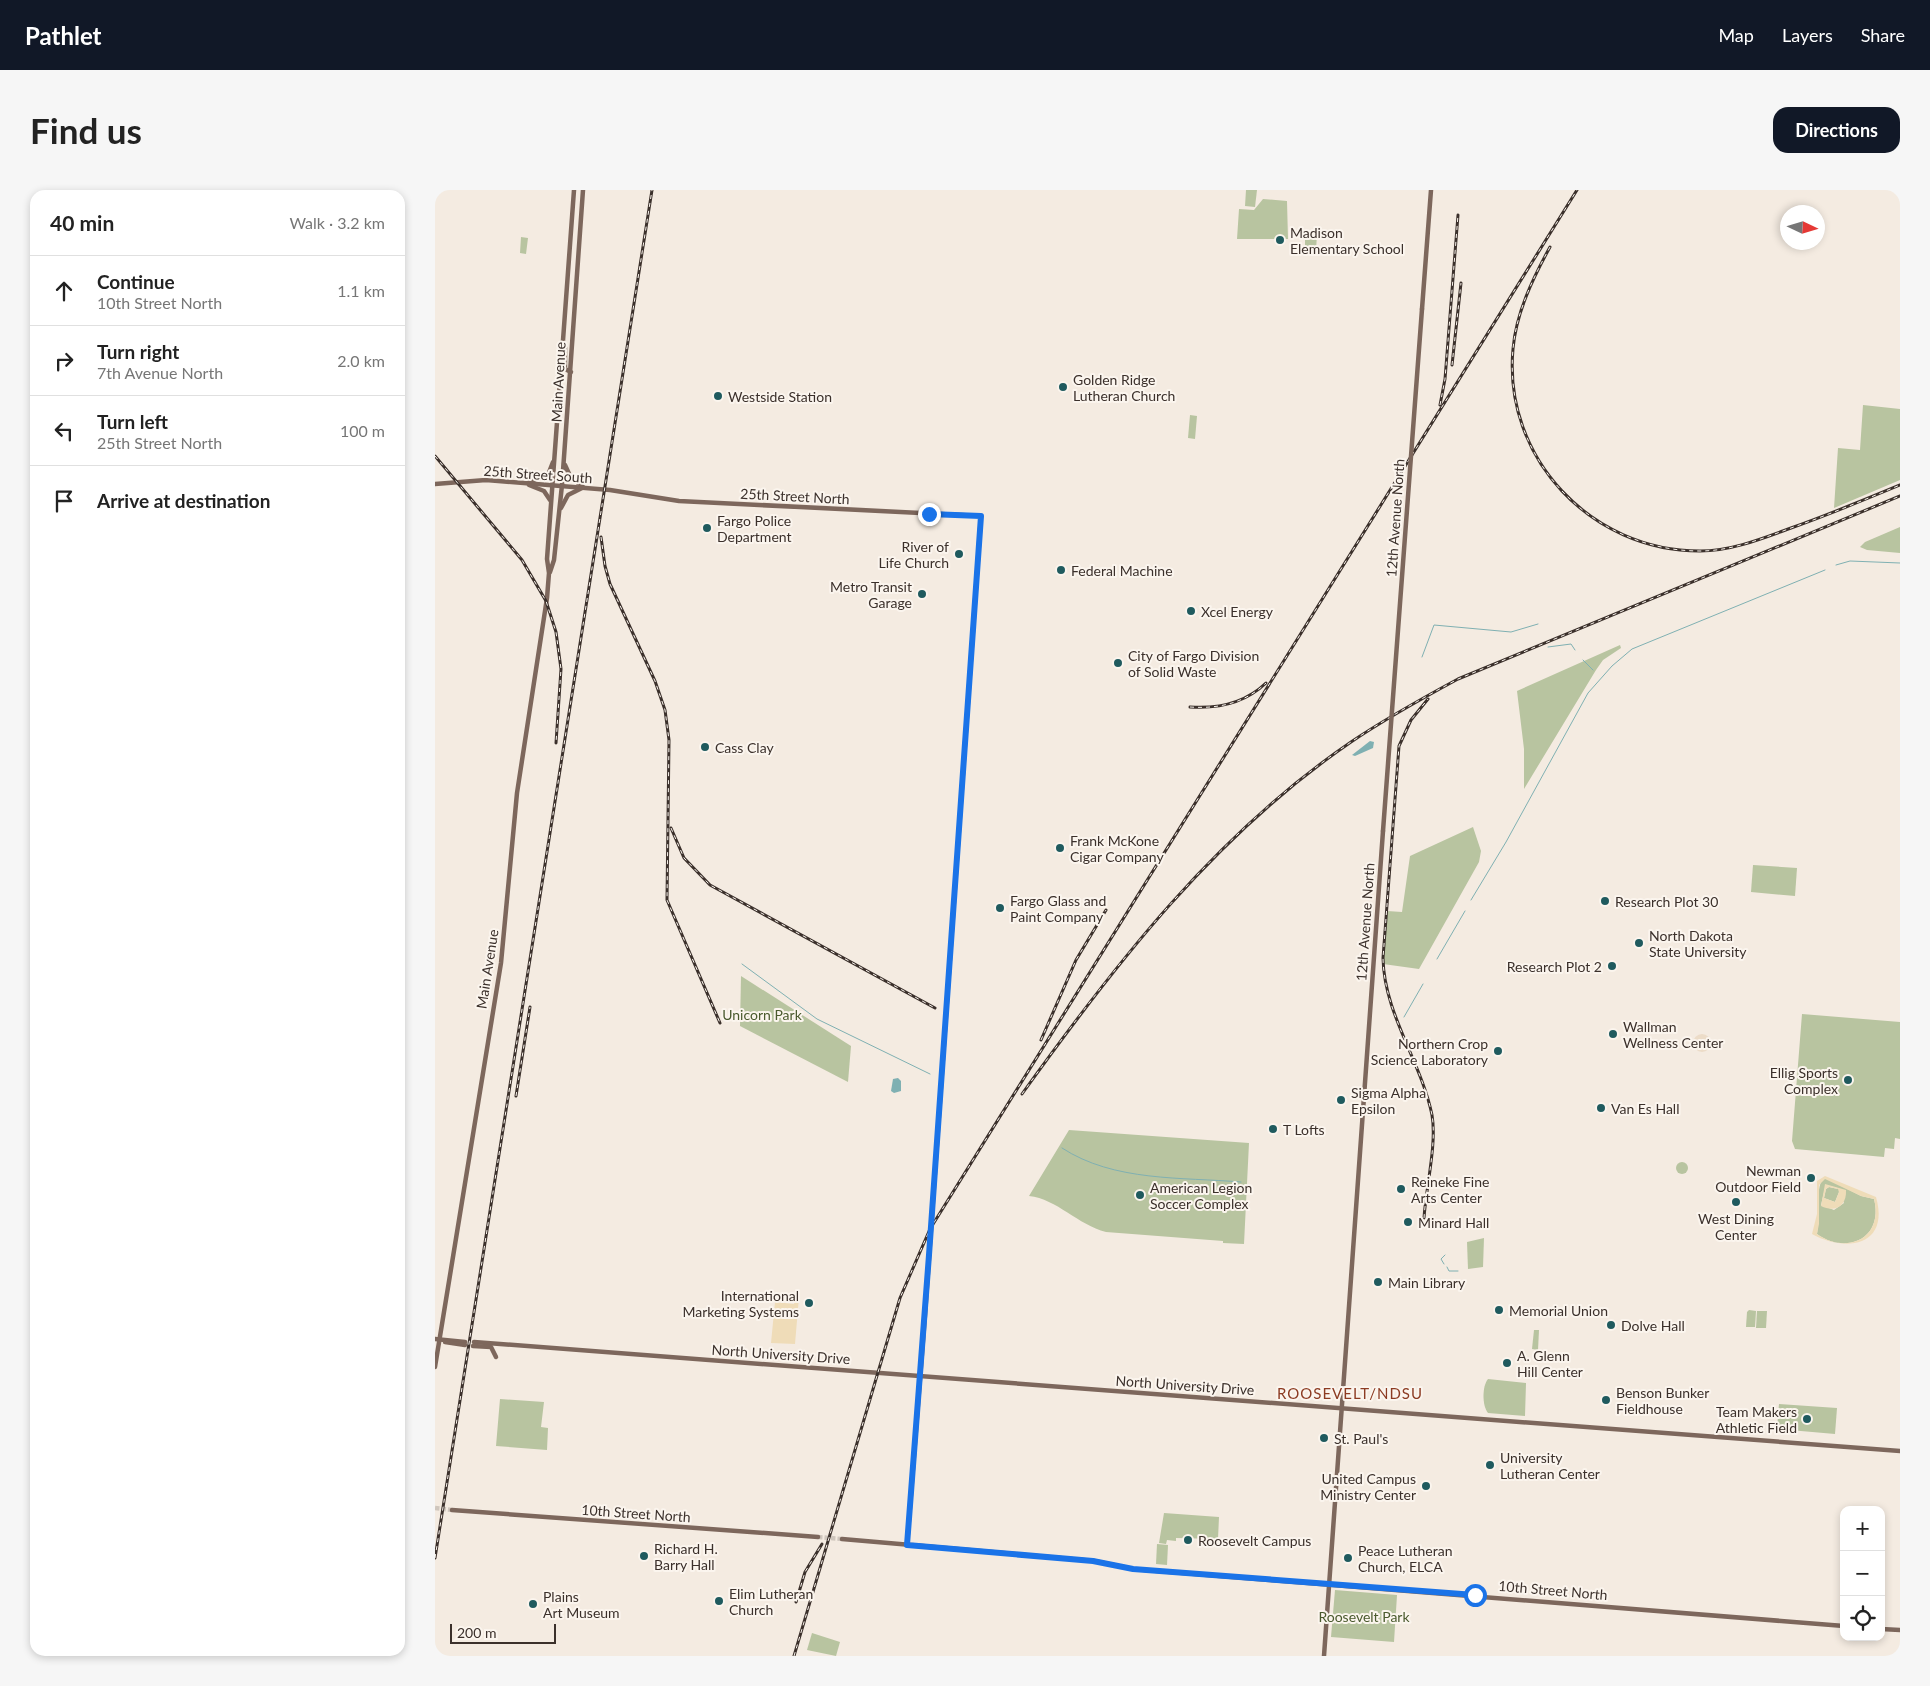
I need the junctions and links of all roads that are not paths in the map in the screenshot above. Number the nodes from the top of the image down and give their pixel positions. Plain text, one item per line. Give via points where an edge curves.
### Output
1 (574, 190) edge
2 (583, 190) edge
3 (1431, 190) edge
4 (564, 325) junction
5 (571, 372) junction
6 (556, 443) junction
7 (564, 457) junction
8 (523, 483) junction
9 (435, 484) edge
10 (553, 485) junction
11 (562, 485) junction
12 (584, 488) junction
13 (610, 490) joint
14 (552, 504) junction
15 (560, 511) junction
16 (549, 573) junction
17 (437, 1340) edge
18 (465, 1343) dead end
19 (496, 1357) dead end
20 (435, 1367) edge
21 (920, 1376) junction
22 (1340, 1408) junction
23 (1900, 1450) edge
24 (452, 1510) tunnel mouth
25 (818, 1537) tunnel mouth
26 (842, 1539) tunnel mouth
27 (907, 1545) junction
28 (1328, 1583) junction
29 (1840, 1626) edge
30 (1885, 1629) edge
31 (1900, 1630) edge
32 (1323, 1656) edge

1 - 4 main road, Main Avenue
2 - 5 main road, Main Avenue
3 - 22 main road, 12th Avenue North, bridge
4 - 5 main road via 565,369
4 - 6 main road, Main Avenue
5 - 7 main road, Main Avenue
6 - 8 main road via 548,475
6 - 10 main road, Main Avenue
7 - 11 main road, Main Avenue
7 - 12 main road via 567,473
8 - 9 main road, 25th Street South via 486,480
8 - 10 main road, 25th Street South
8 - 14 main road via 544,491
10 - 11 main road, 25th Street South
10 - 14 main road, Main Avenue
11 - 12 main road, 25th Street South
11 - 15 main road, Main Avenue
12 - 13 main road, 25th Street South
12 - 15 main road via 568,495
13 - 21 main road, 25th Street North via 679,501 981,516
14 - 16 main road, Main Avenue via 547,559
15 - 16 main road, Main Avenue via 554,560
16 - 17 main road, Main Avenue via 517,793 501,963
17 - 18 main road
17 - 20 main road, Main Avenue
19 - 21 main road, North University Drive via 491,1347 473,1344
21 - 22 main road, North University Drive
21 - 27 main road
22 - 23 main road, North University Drive
22 - 28 main road, 12th Avenue North
24 - 25 main road, 10th Street North
26 - 27 main road, 10th Street North
27 - 28 main road, 10th Street North via 1093,1561 1133,1569
28 - 29 main road, 10th Street North
28 - 32 main road, 12th Avenue North
30 - 31 main road

